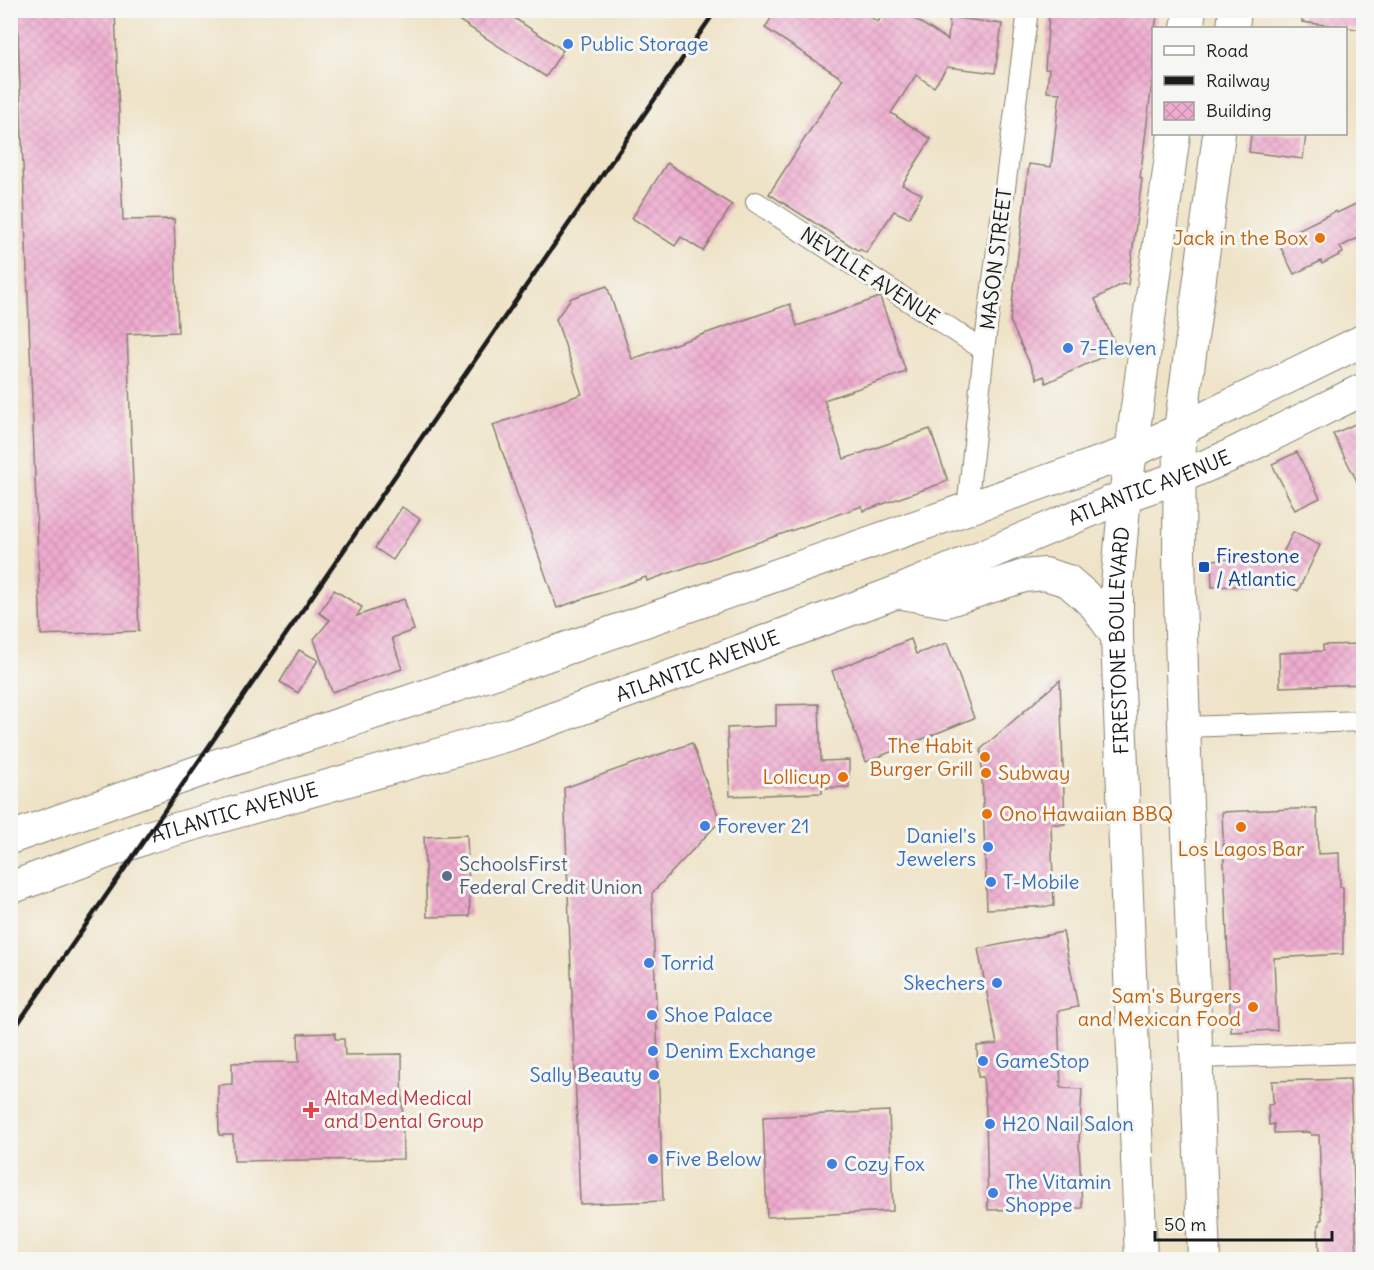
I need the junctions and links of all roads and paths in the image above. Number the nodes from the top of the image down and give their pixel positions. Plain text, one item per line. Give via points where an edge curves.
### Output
1 (1028, 10) edge
2 (1190, 10) edge
3 (1235, 10) edge
4 (1187, 27) edge
5 (1233, 27) edge
6 (1174, 135) edge
7 (1219, 135) edge
8 (756, 202) dead end
9 (1364, 340) edge
10 (984, 350) junction
11 (1364, 389) edge
12 (1180, 430) junction
13 (1132, 451) junction
14 (1180, 477) junction
15 (1125, 496) junction
16 (967, 508) junction
17 (897, 592) junction
18 (1117, 636) junction
19 (1364, 721) edge
20 (1184, 727) junction
21 (10, 838) edge
22 (10, 888) edge
23 (1364, 1053) edge
24 (1197, 1058) junction
25 (1141, 1260) edge
26 (1204, 1260) edge

1 - 10 street, MASON STREET
2 - 4 main road
3 - 5 main road
6 - 13 main road, FIRESTONE BOULEVARD
7 - 12 main road
8 - 10 street, NEVILLE AVENUE
9 - 12 main road, ATLANTIC AVENUE
10 - 16 street, MASON STREET
11 - 14 main road, ATLANTIC AVENUE
12 - 13 main road, ATLANTIC AVENUE
12 - 14 main road
13 - 15 main road, FIRESTONE BOULEVARD
13 - 16 main road, ATLANTIC AVENUE
14 - 15 main road, ATLANTIC AVENUE
14 - 20 main road
15 - 17 main road, ATLANTIC AVENUE
15 - 18 main road, FIRESTONE BOULEVARD
16 - 21 main road, ATLANTIC AVENUE
17 - 18 main road via 946,601 1024,576 1045,574 1068,581 1096,606
17 - 22 main road, ATLANTIC AVENUE via 511,734 155,835
18 - 25 main road, FIRESTONE BOULEVARD
19 - 20 street
20 - 24 main road
23 - 24 street
24 - 26 main road

